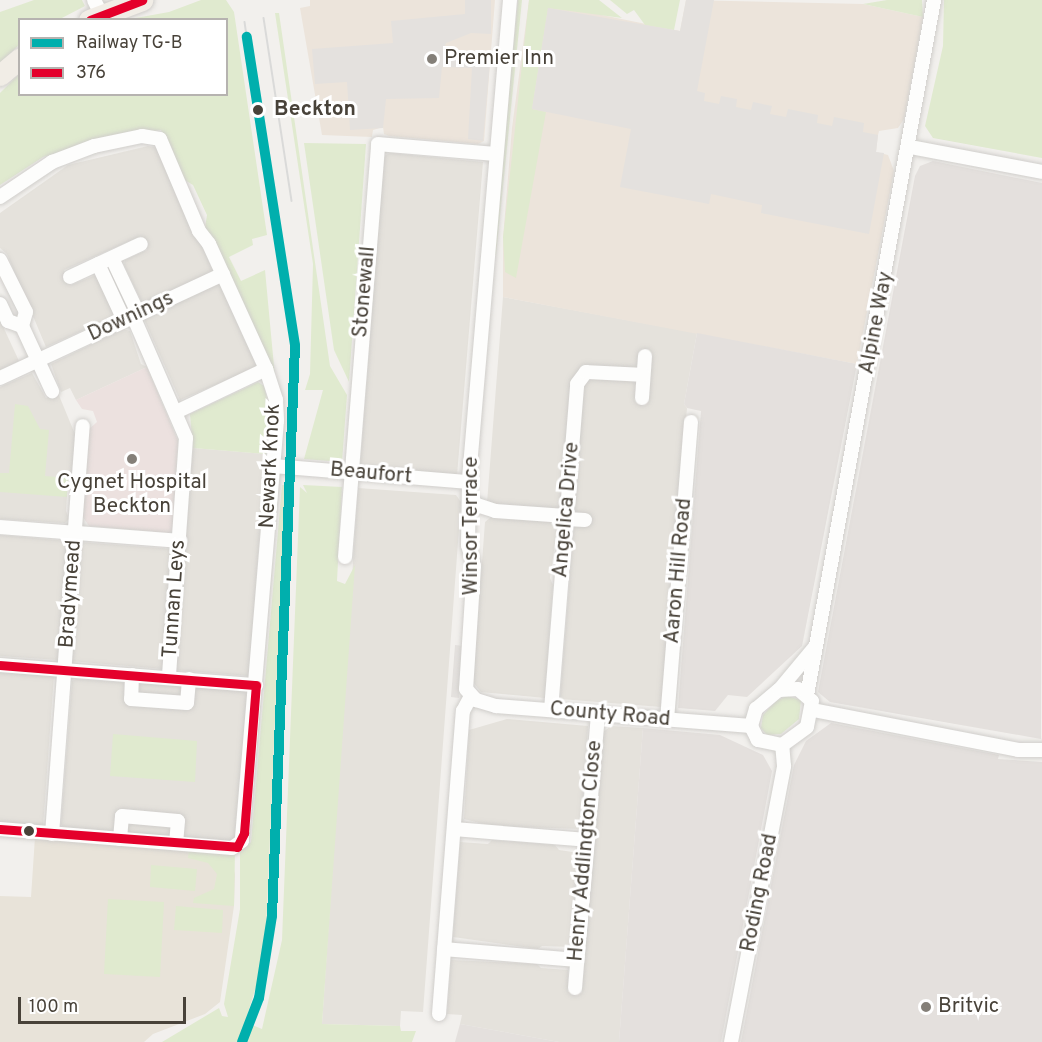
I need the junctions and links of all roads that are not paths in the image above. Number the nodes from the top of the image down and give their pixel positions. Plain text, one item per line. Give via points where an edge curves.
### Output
1 (142, 0) edge
2 (510, 0) edge
3 (934, 0) edge
4 (95, 11) edge
5 (18, 60) edge
6 (0, 75) edge
7 (910, 147) junction
8 (495, 154) junction
9 (1042, 172) edge
10 (0, 197) edge
11 (141, 244) dead end
12 (112, 258) junction
13 (0, 260) edge
14 (98, 264) junction
15 (223, 274) junction
16 (70, 277) dead end
17 (0, 304) edge
18 (132, 316) junction
19 (22, 326) junction
20 (645, 356) dead end
21 (38, 361) junction
22 (266, 369) junction
23 (643, 375) junction
24 (0, 378) edge
25 (51, 391) dead end
26 (642, 398) dead end
27 (176, 412) junction
28 (691, 422) dead end
29 (83, 426) dead end
30 (280, 467) junction
31 (351, 473) junction
32 (469, 482) junction
33 (471, 500) junction
34 (566, 518) junction
35 (585, 520) dead end
36 (0, 526) edge
37 (76, 533) junction
38 (180, 541) junction
39 (345, 557) dead end
40 (816, 646) junction
41 (0, 664) edge
42 (65, 670) junction
43 (132, 675) junction
44 (169, 677) junction
45 (189, 679) junction
46 (256, 685) junction
47 (779, 690) junction
48 (807, 695) junction
49 (471, 696) junction
50 (551, 710) junction
51 (813, 710) junction
52 (598, 714) junction
53 (667, 720) junction
54 (751, 726) junction
55 (782, 745) junction
56 (1042, 750) edge
57 (0, 829) edge
58 (454, 829) junction
59 (52, 834) junction
60 (120, 839) junction
61 (587, 840) junction
62 (177, 843) junction
63 (444, 949) junction
64 (577, 960) junction
65 (575, 988) dead end
66 (439, 1014) dead end
67 (731, 1042) edge

1 - 4 main road
2 - 8 street, Winsor Terrace
3 - 7 street, Alpine Way
5 - 6 main road
7 - 9 street
7 - 40 street, Alpine Way
8 - 31 street, Stonewall via 378,144
8 - 32 street, Winsor Terrace
10 - 15 street, Newark Knok via 52,162 104,143 154,136 160,139 199,231
11 - 12 street
12 - 14 street
12 - 18 street
13 - 19 street via 26,312
14 - 16 street
14 - 18 street
15 - 18 street, Downings
15 - 22 street, Newark Knok
17 - 19 street via 8,321
18 - 21 street, Downings
18 - 27 street, Tunnan Leys
19 - 21 street
20 - 23 street
21 - 24 street, Downings
21 - 25 street
22 - 27 street
22 - 30 street, Newark Knok via 276,400
23 - 26 street
23 - 34 street, Angelica Drive via 586,372 579,376
27 - 38 street, Tunnan Leys via 186,443
28 - 53 street, Aaron Hill Road
29 - 37 street, Bradymead
30 - 31 street, Beaufort
30 - 46 street, Newark Knok
31 - 32 street, Beaufort
31 - 39 street, Stonewall
32 - 33 street, Winsor Terrace
33 - 34 street via 495,511
33 - 49 street, Winsor Terrace via 468,545 474,566 465,683
34 - 35 street
34 - 50 street, Angelica Drive
36 - 37 street
37 - 38 street
37 - 42 street, Bradymead
38 - 44 street, Tunnan Leys
40 - 47 street, Alpine Way
40 - 48 street, Alpine Way
41 - 42 street
42 - 43 street
42 - 59 street, Bradymead
43 - 44 street
43 - 45 street via 131,699 187,702
44 - 45 street
45 - 46 street
46 - 62 street, Newark Knok via 244,834 237,847
47 - 48 street via 798,689
47 - 54 street, Alpine Way via 756,709
48 - 51 street
49 - 50 street, County Road via 496,706
49 - 58 street, Winsor Terrace via 463,711
50 - 52 street, County Road
51 - 55 street via 802,733
51 - 56 street via 1018,750
52 - 53 street, County Road
52 - 61 street, Henry Addlington Close
53 - 54 street, County Road
54 - 55 street via 764,743
55 - 67 street, Roding Road via 784,766
57 - 59 street
58 - 61 street
58 - 63 street, Winsor Terrace
59 - 60 street
60 - 62 street
60 - 62 street via 122,816 178,821
61 - 64 street, Henry Addlington Close
63 - 64 street
63 - 66 street, Winsor Terrace
64 - 65 street, Henry Addlington Close

